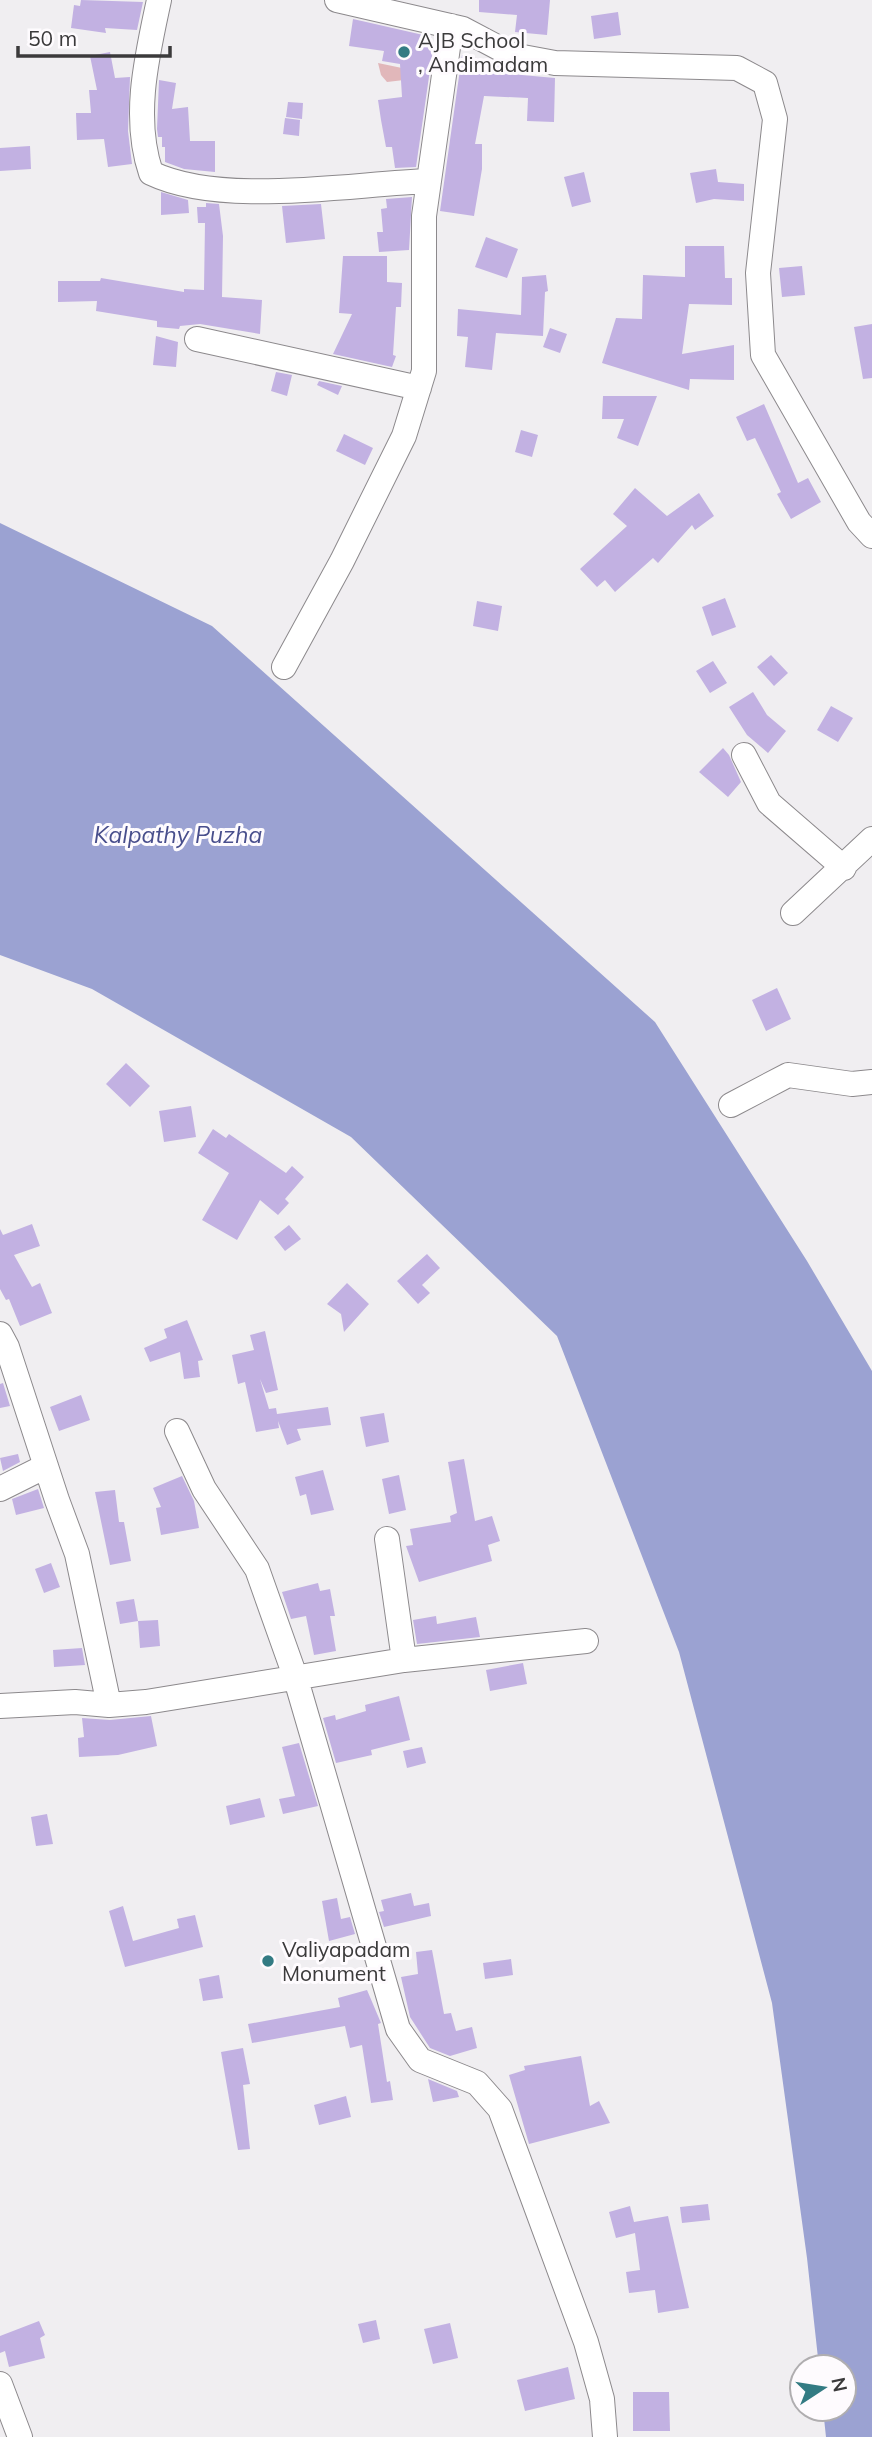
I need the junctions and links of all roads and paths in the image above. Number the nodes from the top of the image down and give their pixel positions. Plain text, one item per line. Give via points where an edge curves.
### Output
1 (159, 0) edge
2 (337, 0) edge
3 (451, 26) junction
4 (429, 181) junction
5 (197, 339) dead end
6 (419, 388) junction
7 (872, 536) edge
8 (284, 667) dead end
9 (744, 755) dead end
10 (872, 839) edge
11 (844, 869) junction
12 (793, 913) dead end
13 (872, 1082) edge
14 (731, 1105) dead end
15 (0, 1334) edge
16 (177, 1431) dead end
17 (46, 1466) junction
18 (0, 1489) edge
19 (387, 1539) dead end
20 (586, 1641) dead end
21 (404, 1660) junction
22 (295, 1676) junction
23 (109, 1704) junction
24 (0, 1706) edge
25 (0, 2384) edge
26 (20, 2437) edge
27 (605, 2437) edge

1 - 4 street via 144,78 141,124 151,173 166,180 239,193
2 - 3 street
3 - 4 street
3 - 7 street via 512,55 555,63 737,68 765,83 775,119 758,273 763,355 859,522
4 - 6 street via 424,216 424,371
5 - 6 street
6 - 8 street via 404,436
9 - 11 street via 769,803
10 - 11 street
11 - 12 street
13 - 14 street via 852,1084 788,1075
15 - 17 street
16 - 22 street via 204,1489 257,1569
17 - 18 street
17 - 23 street via 78,1554
19 - 21 street
20 - 21 street
21 - 22 street
22 - 23 street via 146,1702
22 - 27 street via 398,2029 420,2060 477,2083 500,2109 586,2342 602,2399
23 - 24 street
25 - 26 street

